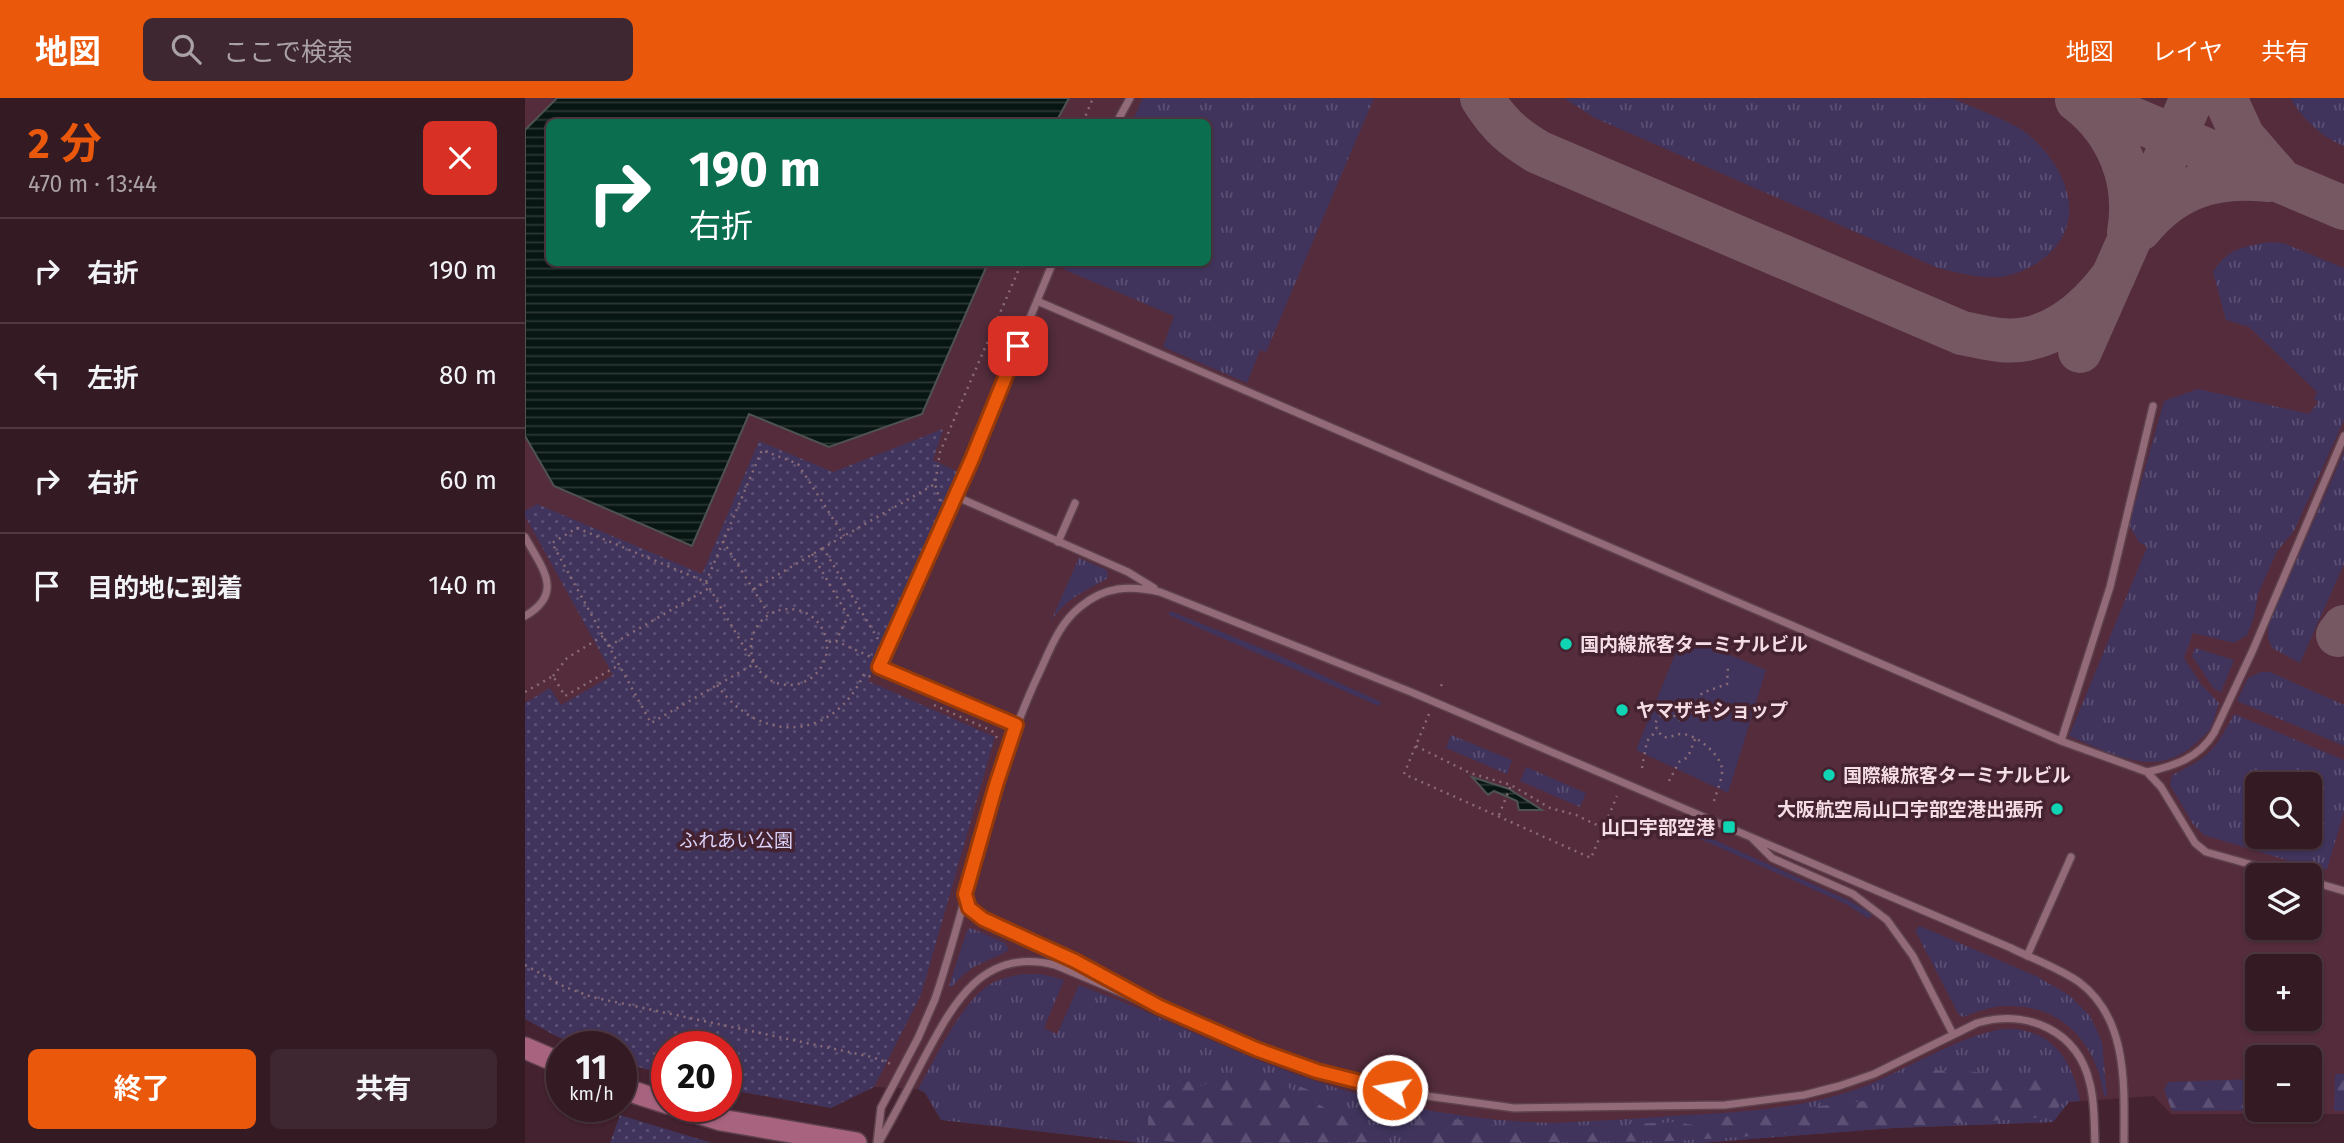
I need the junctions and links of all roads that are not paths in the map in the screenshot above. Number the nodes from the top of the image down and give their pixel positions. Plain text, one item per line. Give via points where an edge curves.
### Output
1 (1130, 98) edge
2 (1119, 119) edge
3 (1051, 266) edge
4 (1037, 302) junction
5 (2153, 407) dead end
6 (2344, 436) edge
7 (955, 496) junction
8 (1075, 503) dead end
9 (525, 537) edge
10 (1058, 542) junction
11 (1160, 592) junction
12 (525, 616) edge
13 (1016, 725) junction
14 (2061, 741) junction
15 (2147, 772) junction
16 (1749, 835) junction
17 (2071, 857) dead end
18 (2245, 863) edge
19 (2322, 885) edge
20 (2344, 891) edge
21 (965, 894) junction
22 (2027, 956) junction
23 (1160, 1007) junction
24 (1954, 1034) junction
25 (525, 1048) edge
26 (546, 1057) edge
27 (738, 1122) edge
28 (856, 1143) edge
29 (878, 1143) edge
30 (2095, 1143) edge
31 (2124, 1143) edge

1 - 2 lane
3 - 4 lane
4 - 7 lane
4 - 14 lane
5 - 14 lane via 2110,587
6 - 15 lane via 2214,733 2196,754
7 - 10 lane
7 - 13 lane via 879,667
8 - 10 lane
9 - 12 lane via 548,581 541,606
10 - 11 lane via 1128,572
11 - 13 lane via 1122,587 1080,607 1056,637
11 - 16 lane
13 - 21 lane
14 - 15 lane
15 - 18 lane via 2195,843 2206,852
16 - 22 lane
16 - 24 lane via 1772,858 1853,894 1887,920 1913,956
17 - 22 lane
19 - 20 lane
21 - 23 lane via 969,908 983,919
21 - 29 lane via 928,1017 881,1108
22 - 31 lane via 2078,982 2105,1010 2120,1051
23 - 24 lane via 1317,1071 1412,1094 1514,1108 1725,1105 1804,1095 1874,1074
23 - 29 lane via 1041,961 1016,961 992,970 956,1003
24 - 30 lane via 1977,1023 2009,1017 2038,1023 2068,1042 2085,1068 2094,1107
25 - 26 main road
27 - 28 main road

